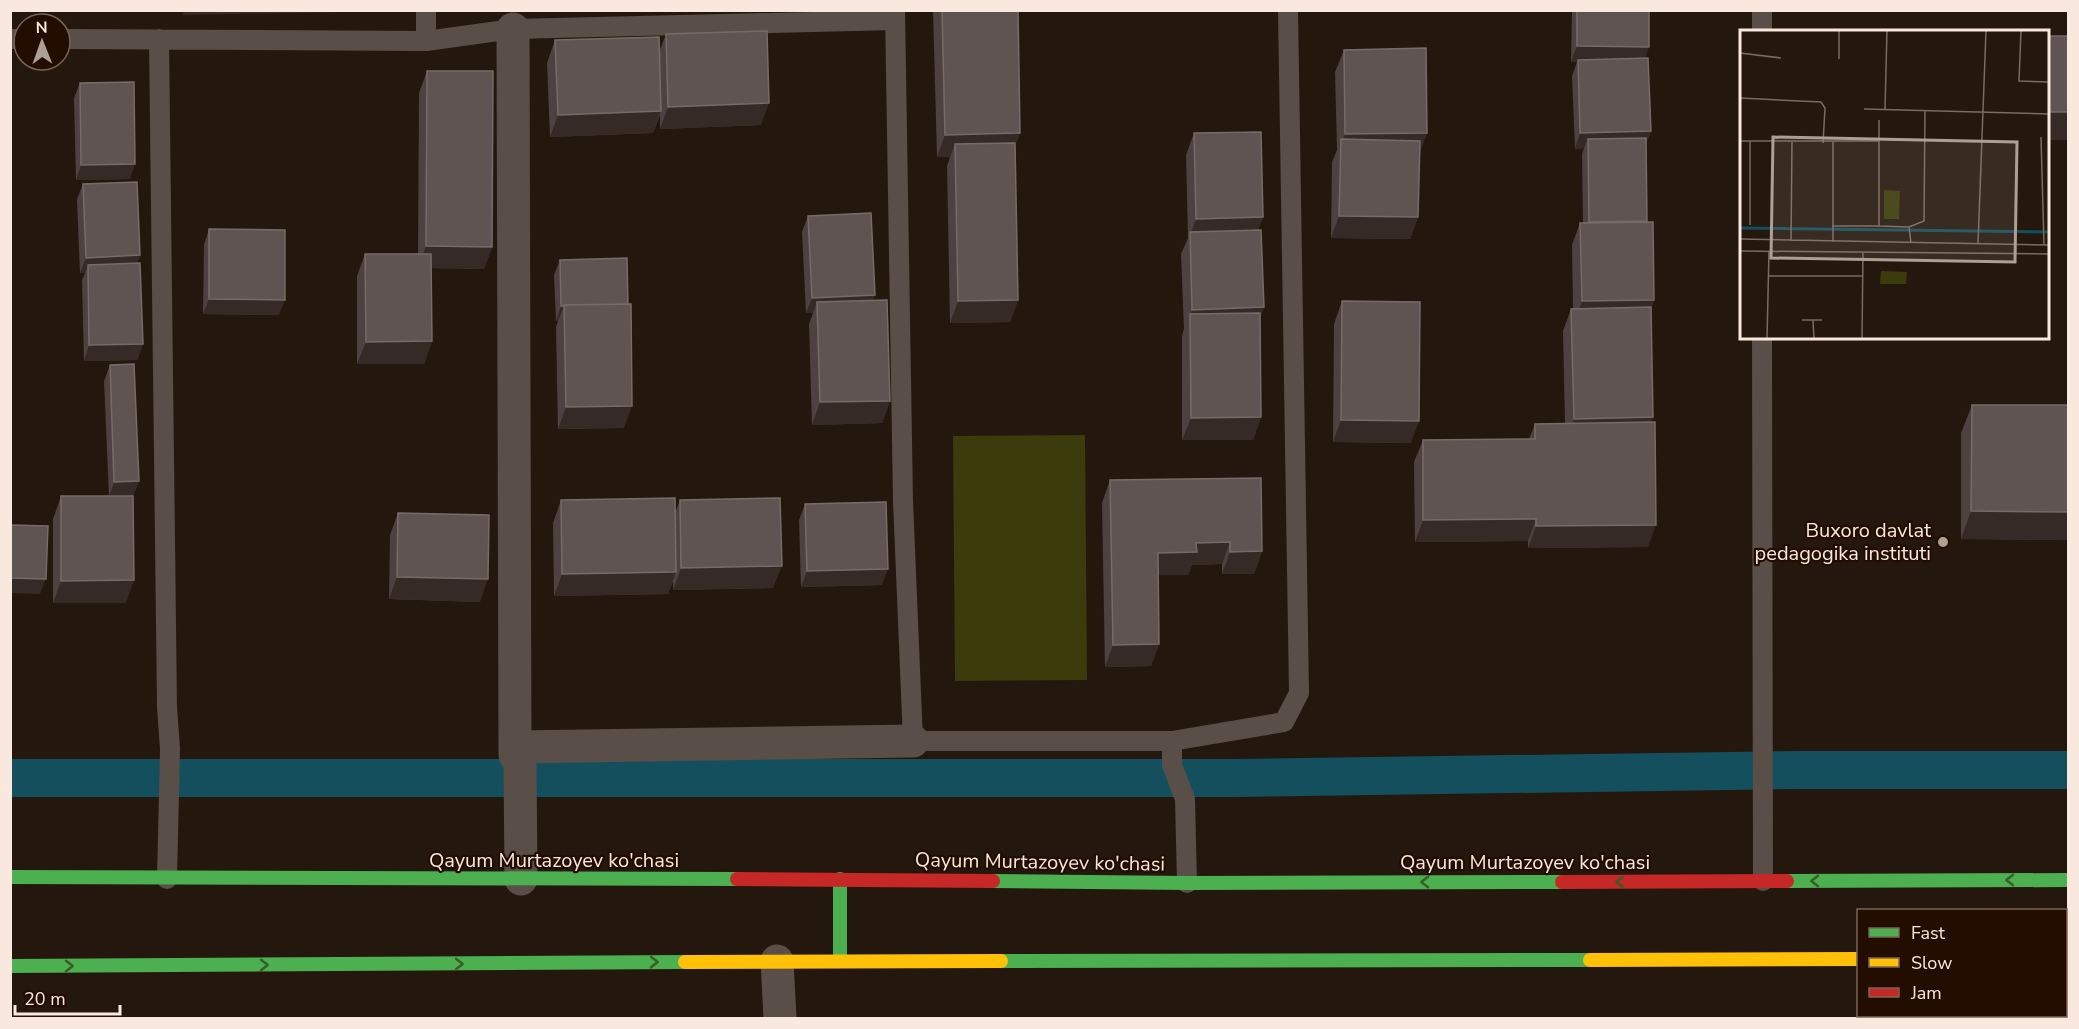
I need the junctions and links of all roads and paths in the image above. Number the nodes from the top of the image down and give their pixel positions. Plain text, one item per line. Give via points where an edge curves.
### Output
1 (426, 10) edge
2 (1288, 10) edge
3 (1762, 10) edge
4 (895, 15) edge
5 (513, 29) junction
6 (1762, 30) edge
7 (72, 39) edge
8 (159, 39) junction
9 (426, 41) junction
10 (1762, 339) edge
11 (913, 741) junction
12 (1172, 741) junction
13 (518, 755) junction
14 (10, 877) edge
15 (167, 879) junction
16 (521, 879) junction
17 (840, 879) junction
18 (2068, 880) edge
19 (1763, 881) junction
20 (1187, 883) junction
21 (1857, 959) edge
22 (840, 961) junction
23 (777, 962) junction
24 (10, 966) edge
25 (780, 1018) edge

1 - 9 lane
2 - 12 lane via 1299,693 1284,722
3 - 6 lane
4 - 5 lane
4 - 11 lane via 903,489
5 - 9 lane
5 - 13 street
7 - 8 lane
8 - 9 lane
8 - 15 lane via 170,766
10 - 19 lane
11 - 12 lane
11 - 13 street
12 - 20 lane via 1172,765 1185,799
13 - 16 street
14 - 15 street, Qayum Murtazoyev ko'chasi
15 - 16 street, Qayum Murtazoyev ko'chasi
16 - 17 street, Qayum Murtazoyev ko'chasi
17 - 20 street, Qayum Murtazoyev ko'chasi
17 - 22 street
18 -> 19 street, Qayum Murtazoyev ko'chasi
19 -> 20 street, Qayum Murtazoyev ko'chasi
21 - 22 street
22 - 23 street
24 -> 23 street
23 - 25 street

